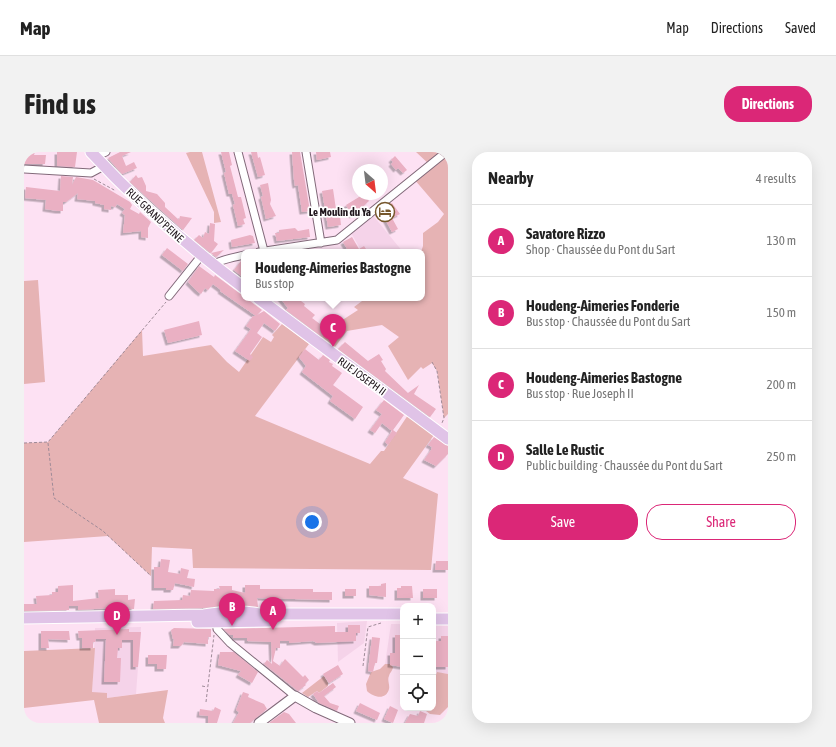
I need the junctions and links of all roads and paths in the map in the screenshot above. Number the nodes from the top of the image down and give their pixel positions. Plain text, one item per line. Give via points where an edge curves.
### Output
1 (106, 152) edge
2 (238, 152) edge
3 (306, 152) edge
4 (446, 152) edge
5 (93, 154) edge
6 (104, 166) junction
7 (24, 169) edge
8 (321, 243) junction
9 (262, 249) edge
10 (277, 249) edge
11 (201, 256) junction
12 (241, 256) edge
13 (227, 261) junction
14 (213, 265) junction
15 (223, 272) junction
16 (241, 286) edge
17 (169, 296) joint
18 (262, 301) edge
19 (432, 362) dead end
20 (437, 430) junction
21 (448, 439) edge
22 (48, 442) junction
23 (24, 443) edge
24 (151, 576) dead end
25 (400, 614) edge
26 (436, 614) edge
27 (448, 614) edge
28 (24, 618) edge
29 (384, 619) junction
30 (400, 619) edge
31 (436, 619) edge
32 (448, 619) edge
33 (216, 621) junction
34 (24, 625) edge
35 (363, 666) dead end
36 (202, 686) dead end
37 (208, 687) junction
38 (295, 696) junction
39 (206, 702) dead end
40 (259, 723) edge
41 (350, 723) edge

1 - 5 street
2 - 9 street
3 - 8 street
4 - 8 street via 345,235 337,240
5 - 6 main road, RUE GRAND'PEINE
6 - 7 street via 91,173
6 - 11 main road, RUE GRAND'PEINE via 158,220
8 - 10 street
11 - 14 main road, RUE GRAND'PEINE
11 - 17 street
12 - 13 street
13 - 14 street via 221,260
13 - 15 street via 228,265
14 - 15 main road, RUE GRAND'PEINE
15 - 16 main road
17 - 22 path
18 - 20 main road, RUE JOSEPH II
19 - 20 path via 437,371 444,418
20 - 21 main road, RUE JOSEPH II
22 - 23 path
22 - 24 path via 54,498 103,531
25 - 33 main road via 249,612
26 - 27 main road
28 - 33 main road via 204,615
29 - 30 main road
29 - 33 main road
29 - 35 path via 368,627
31 - 32 main road
33 - 34 main road
33 - 37 path
33 - 38 street via 230,643
36 - 37 path
37 - 39 path
38 - 40 street
38 - 41 street

